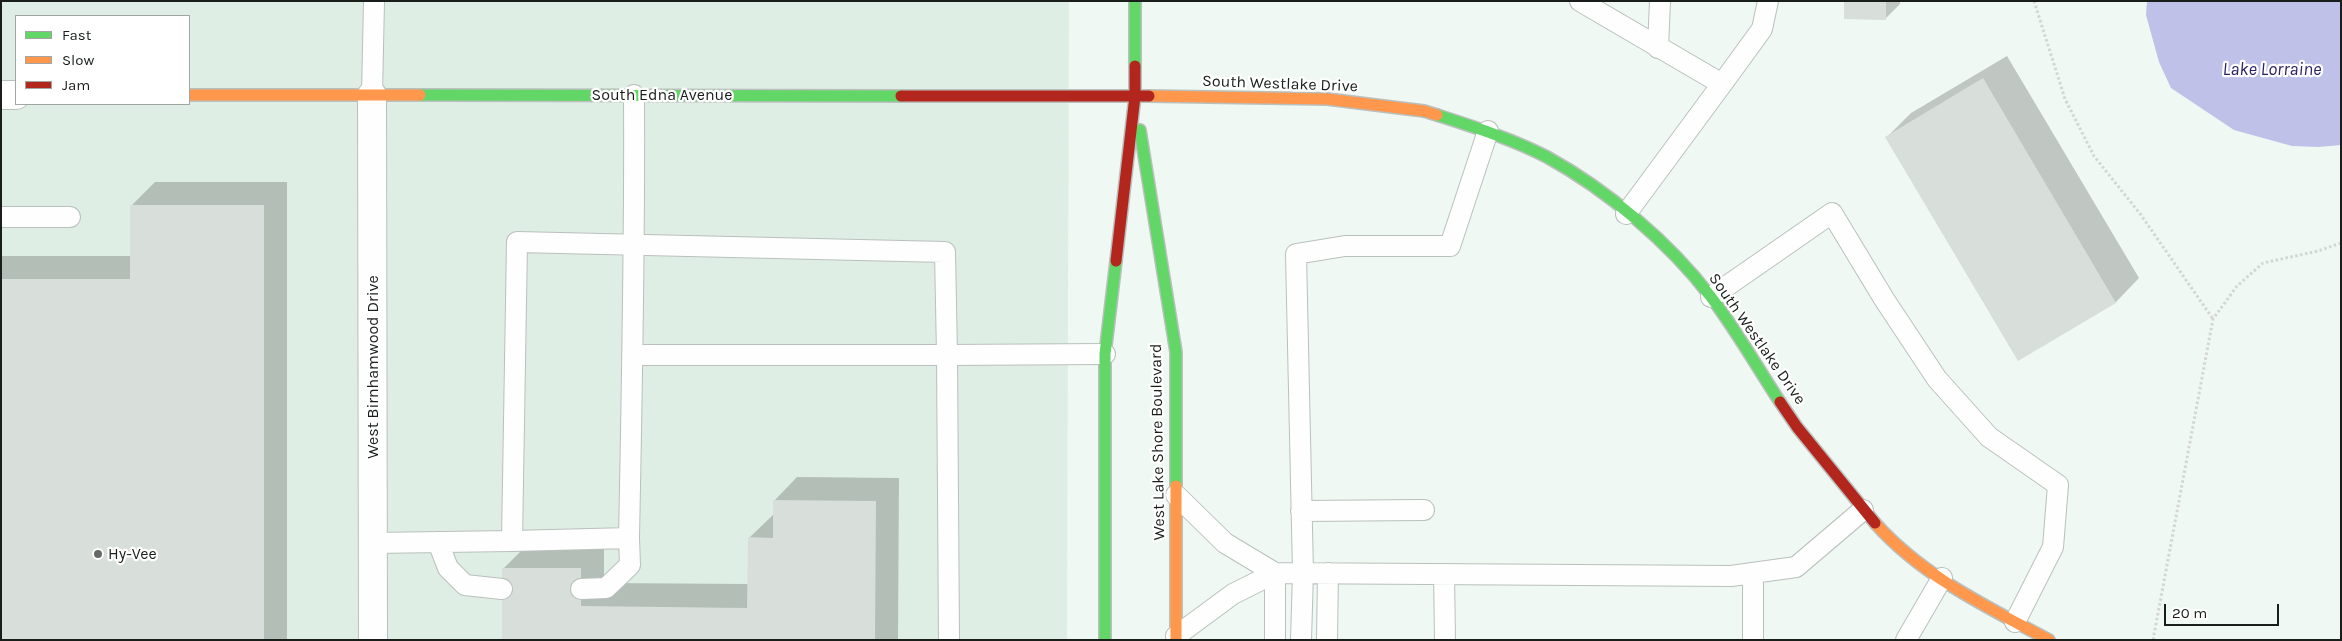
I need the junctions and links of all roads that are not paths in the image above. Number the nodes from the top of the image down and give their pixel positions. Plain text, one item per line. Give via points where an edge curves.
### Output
1 (374, 1) edge
2 (1135, 1) edge
3 (1580, 1) edge
4 (1660, 1) edge
5 (1768, 1) edge
6 (1658, 48) junction
7 (1722, 84) junction
8 (1, 95) edge
9 (15, 95) edge
10 (190, 95) edge
11 (372, 95) junction
12 (634, 95) junction
13 (1135, 96) junction
14 (1488, 131) junction
15 (1626, 214) junction
16 (1, 217) edge
17 (70, 217) dead end
18 (635, 245) junction
19 (1711, 297) junction
20 (1105, 354) junction
21 (632, 355) junction
22 (947, 355) junction
23 (1176, 495) junction
24 (1424, 510) dead end
25 (1862, 510) junction
26 (1301, 511) junction
27 (629, 538) junction
28 (512, 541) junction
29 (438, 542) junction
30 (373, 543) junction
31 (1274, 573) junction
32 (1303, 573) junction
33 (1328, 573) junction
34 (1753, 573) junction
35 (1444, 574) junction
36 (1942, 578) junction
37 (502, 589) dead end
38 (581, 589) dead end
39 (2015, 622) junction
40 (1176, 638) edge
41 (373, 640) edge
42 (949, 640) edge
43 (1104, 640) edge
44 (1275, 640) edge
45 (1302, 640) edge
46 (1327, 640) edge
47 (1445, 640) edge
48 (1753, 640) edge
49 (1906, 640) edge
50 (2049, 640) edge

1 - 11 lane
2 - 13 street, West Lake Shore Boulevard
3 - 6 lane
4 - 6 lane
5 - 7 lane via 1762,29
6 - 7 lane
7 - 15 lane
8 - 9 street
10 - 11 street, South Edna Avenue
11 - 12 street, South Edna Avenue
11 - 30 street, West Birnhamwood Drive
12 - 13 street, South Edna Avenue
12 - 18 lane
13 - 14 street, South Westlake Drive via 1327,98 1424,111
13 - 20 street, West Lake Shore Boulevard
13 - 23 street, West Lake Shore Boulevard via 1176,352
14 - 15 street, South Westlake Drive via 1546,157 1587,182
14 - 26 lane via 1450,246 1345,246 1296,254
15 - 19 street, South Westlake Drive via 1651,232
16 - 17 lane
18 - 21 lane
18 - 22 lane via 945,252
18 - 28 lane via 517,242
19 - 25 street, South Westlake Drive via 1798,427
19 - 39 lane via 1832,213 1884,300 1937,379 1989,437 2058,485 2053,547
20 - 22 lane
20 - 43 street, West Lake Shore Boulevard
21 - 22 lane
21 - 27 lane
22 - 42 lane
23 - 31 lane via 1225,543
23 - 40 street, West Lake Shore Boulevard
24 - 26 lane
25 - 34 lane via 1796,567
25 - 36 street, South Westlake Drive via 1911,558
26 - 32 lane
27 - 28 lane
27 - 38 lane via 630,565 606,588
28 - 29 lane
29 - 30 lane
29 - 37 lane via 448,568 465,585
30 - 41 street, West Birnhamwood Drive
31 - 32 lane
31 - 40 lane via 1233,594
31 - 44 lane
32 - 33 lane
32 - 45 lane
33 - 35 lane
33 - 46 lane
34 - 35 lane via 1730,576
34 - 48 lane
35 - 47 lane
36 - 39 street, South Westlake Drive via 1960,593
36 - 49 lane
39 - 50 street, South Westlake Drive

